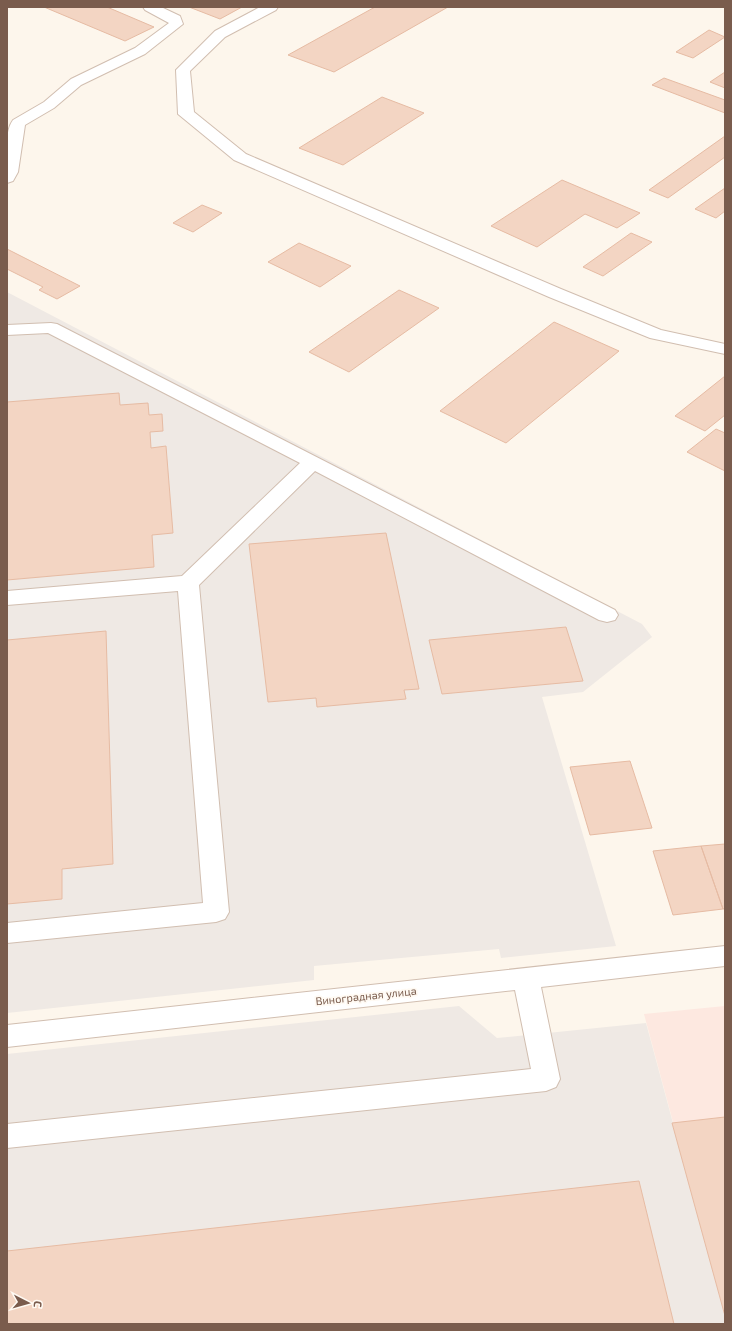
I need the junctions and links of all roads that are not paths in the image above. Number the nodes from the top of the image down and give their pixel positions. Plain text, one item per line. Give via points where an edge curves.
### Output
1 (150, 7) edge
2 (271, 7) edge
3 (7, 178) edge
4 (7, 330) edge
5 (725, 349) edge
6 (313, 462) junction
7 (188, 583) junction
8 (7, 598) edge
9 (607, 616) dead end
10 (7, 934) edge
11 (725, 956) edge
12 (526, 979) junction
13 (7, 1036) edge
14 (7, 1136) edge

1 - 3 street via 175,19 176,24 140,51 76,82 49,105 18,123
2 - 5 street via 220,34 184,70 186,114 240,157 656,334
4 - 6 street via 51,328
6 - 7 street
6 - 9 street
7 - 8 street
7 - 10 street via 216,912
11 - 12 street, Виноградная улица
12 - 13 street, Виноградная улица
12 - 14 street via 546,1079

